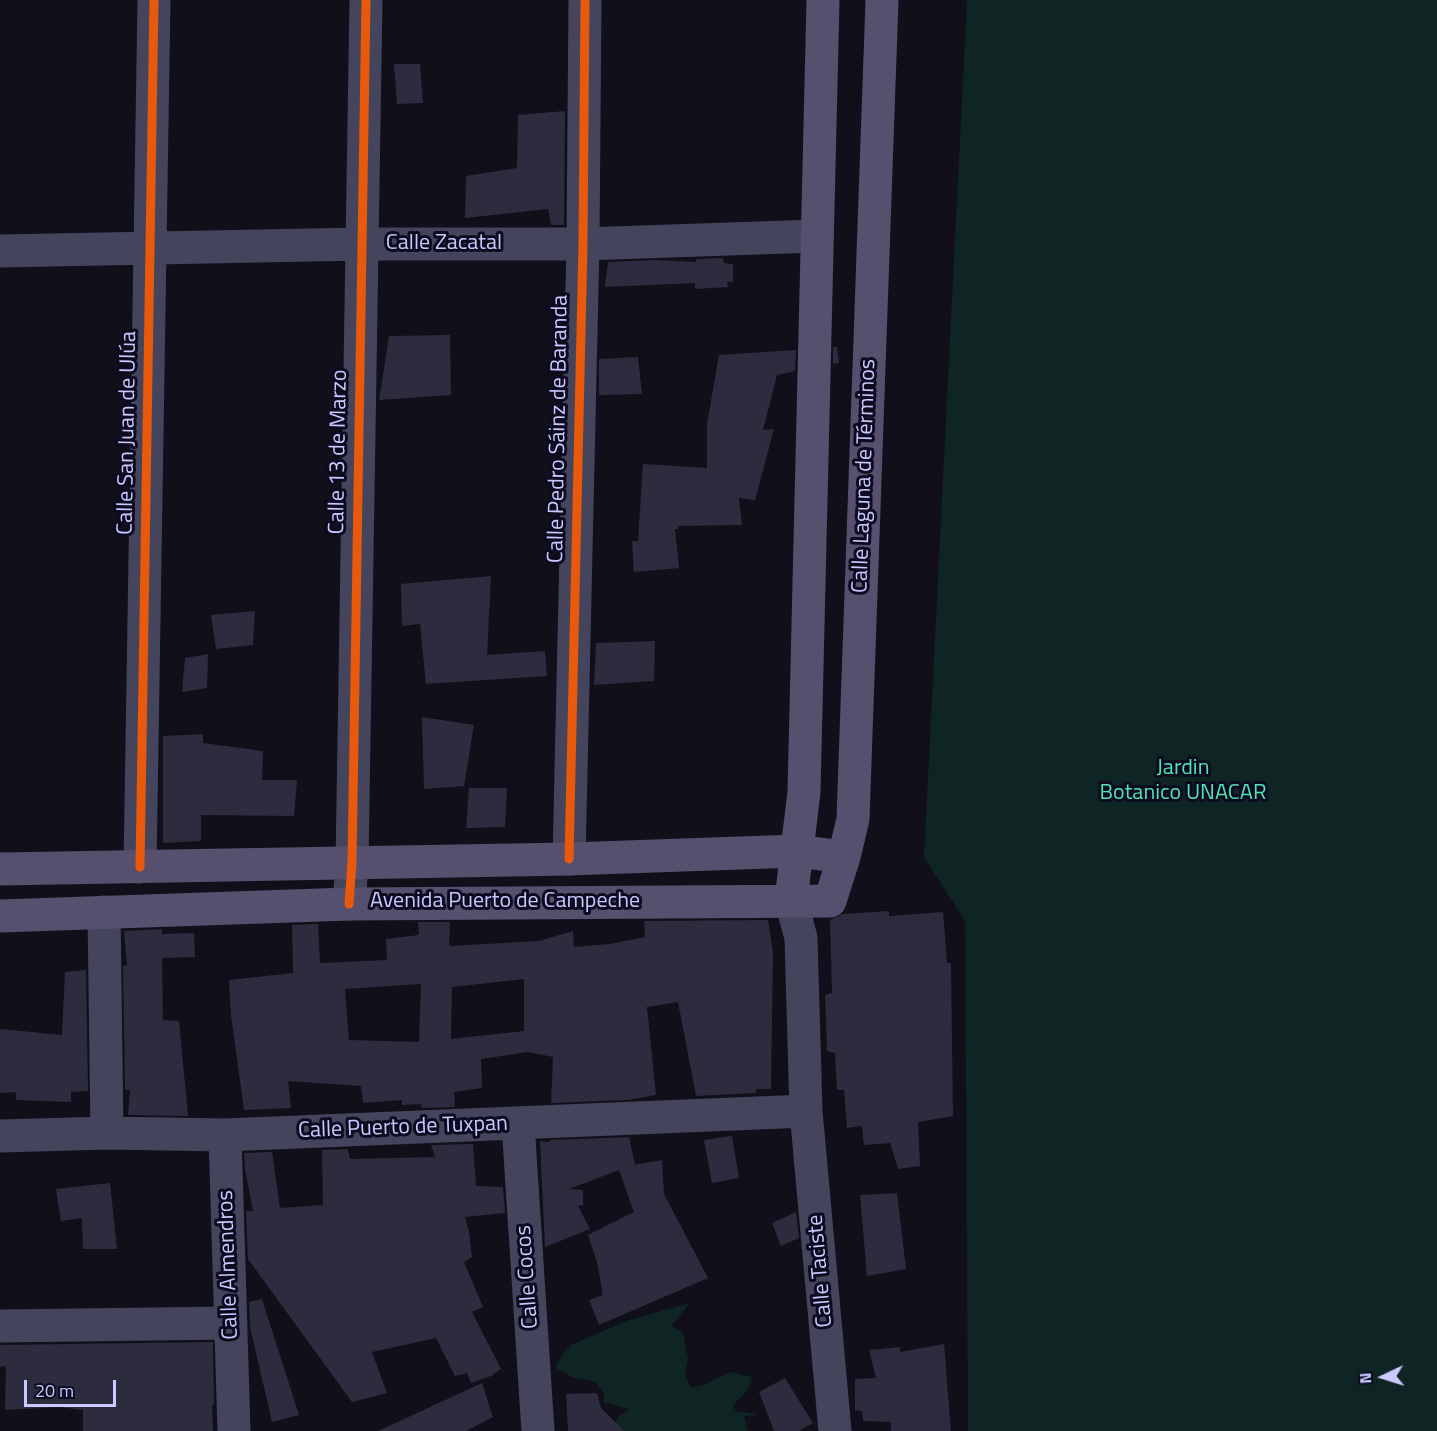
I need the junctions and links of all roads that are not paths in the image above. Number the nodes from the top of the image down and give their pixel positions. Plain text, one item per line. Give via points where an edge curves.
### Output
1 (154, 0) edge
2 (366, 0) edge
3 (585, 0) edge
4 (823, 0) edge
5 (882, 0) edge
6 (816, 236) junction
7 (362, 244) junction
8 (583, 244) junction
9 (150, 248) junction
10 (0, 250) edge
11 (797, 851) junction
12 (844, 858) junction
13 (570, 859) junction
14 (352, 863) junction
15 (140, 867) junction
16 (0, 869) edge
17 (791, 900) junction
18 (830, 901) junction
19 (349, 904) junction
20 (104, 912) junction
21 (0, 916) edge
22 (801, 938) junction
23 (806, 1111) junction
24 (518, 1124) junction
25 (107, 1133) junction
26 (225, 1135) junction
27 (0, 1136) edge
28 (231, 1323) junction
29 (0, 1326) edge
30 (234, 1431) edge
31 (538, 1431) edge
32 (835, 1431) edge

1 - 9 street, Calle San Juan de Ulúa
2 - 7 street, Calle 13 de Marzo
3 - 8 street, Calle Pedro Sáinz de Baranda
4 - 6 main road
5 - 12 main road, Calle Laguna de Términos via 853,819
6 - 8 street, Calle Zacatal
6 - 11 main road via 804,792
7 - 8 street, Calle Zacatal
7 - 9 street, Calle Zacatal
7 - 14 street, Calle 13 de Marzo
8 - 13 street, Calle Pedro Sáinz de Baranda
9 - 10 street, Calle Zacatal
9 - 15 street, Calle San Juan de Ulúa
11 - 12 main road, Avenida Puerto de Campeche
11 - 13 main road, Avenida Puerto de Campeche
11 - 17 main road
12 - 18 main road, Calle Laguna de Términos
13 - 14 main road, Avenida Puerto de Campeche
14 - 15 main road, Avenida Puerto de Campeche
14 - 19 street, Calle 13 de Marzo
15 - 16 main road, Avenida Puerto de Campeche
17 - 18 main road, Avenida Puerto de Campeche
17 - 19 main road, Avenida Puerto de Campeche
17 - 22 street
18 - 22 street, Calle Laguna de Términos
19 - 20 main road, Avenida Puerto de Campeche
20 - 21 main road, Avenida Puerto de Campeche
20 - 25 street
22 - 23 street
23 - 24 street, Calle Puerto de Tuxpan
23 - 32 street, Calle Taciste
24 - 26 street, Calle Puerto de Tuxpan
24 - 31 street, Calle Cocos
25 - 26 street, Calle Puerto de Tuxpan
25 - 27 street, Calle Puerto de Tuxpan
26 - 28 street, Calle Almendros
28 - 29 street
28 - 30 street, Calle Almendros

